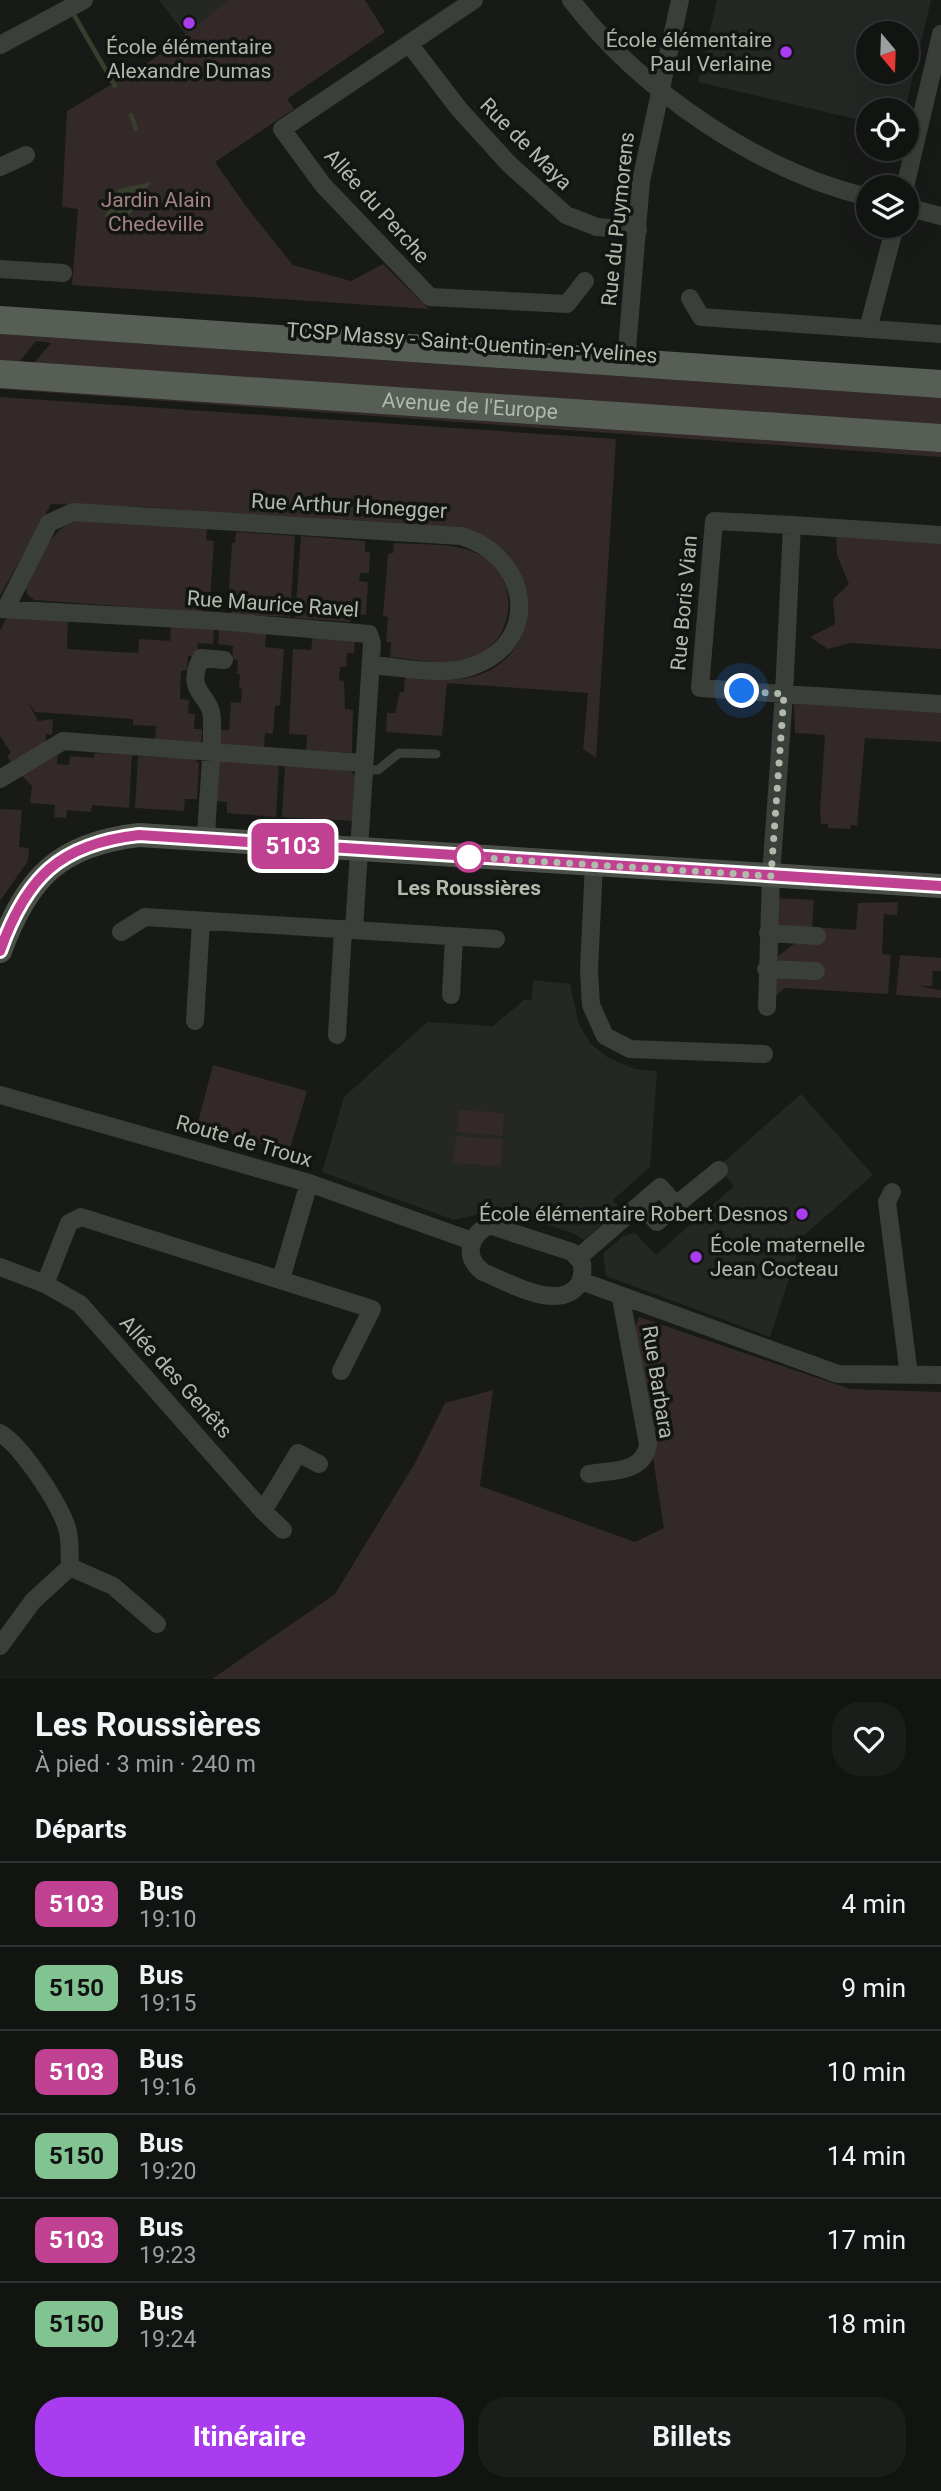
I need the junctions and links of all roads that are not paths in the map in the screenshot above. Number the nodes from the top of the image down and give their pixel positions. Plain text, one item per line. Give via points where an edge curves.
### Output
1 (84, 0) edge
2 (571, 0) edge
3 (680, 0) edge
4 (463, 3) edge
5 (941, 34) edge
6 (0, 45) edge
7 (410, 45) junction
8 (937, 71) edge
9 (659, 87) junction
10 (26, 155) dead end
11 (0, 167) edge
12 (908, 175) edge
13 (856, 193) edge
14 (919, 210) edge
15 (941, 216) edge
16 (638, 230) junction
17 (892, 238) edge
18 (0, 269) edge
19 (63, 273) dead end
20 (585, 281) dead end
21 (690, 298) dead end
22 (0, 320) edge
23 (0, 329) edge
24 (869, 329) junction
25 (941, 334) edge
26 (626, 362) junction
27 (0, 374) edge
28 (941, 384) edge
29 (941, 392) edge
30 (941, 438) edge
31 (792, 525) junction
32 (941, 535) edge
33 (3, 608) edge
34 (224, 660) dead end
35 (371, 665) junction
36 (784, 694) junction
37 (941, 704) edge
38 (209, 750) junction
39 (436, 754) dead end
40 (363, 766) junction
41 (0, 779) edge
42 (206, 840) junction
43 (358, 849) junction
44 (594, 863) junction
45 (771, 876) junction
46 (941, 886) edge
47 (201, 920) junction
48 (348, 930) junction
49 (121, 932) dead end
50 (768, 933) junction
51 (817, 936) dead end
52 (454, 937) junction
53 (496, 939) dead end
54 (2, 941) edge
55 (766, 969) junction
56 (816, 971) dead end
57 (451, 995) dead end
58 (767, 1007) dead end
59 (195, 1021) dead end
60 (337, 1035) dead end
61 (764, 1054) dead end
62 (0, 1095) edge
63 (719, 1170) dead end
64 (309, 1183) junction
65 (892, 1192) dead end
66 (472, 1241) junction
67 (579, 1257) junction
68 (0, 1267) edge
69 (281, 1279) junction
70 (581, 1281) junction
71 (45, 1284) junction
72 (621, 1298) junction
73 (341, 1371) dead end
74 (909, 1375) junction
75 (941, 1375) edge
76 (0, 1433) edge
77 (319, 1464) dead end
78 (589, 1474) dead end
79 (263, 1511) junction
80 (283, 1530) dead end
81 (70, 1567) junction
82 (157, 1625) dead end
83 (0, 1646) edge

1 - 6 street
2 - 9 street
3 - 9 street, Rue du Puymorens
4 - 7 street, Allée du Perche
5 - 8 street
7 - 16 street, Rue de Maya via 509,164 566,215 597,227
7 - 20 street, Allée du Perche via 282,129 323,185 430,297 567,304
8 - 12 street
9 - 13 street via 755,153 802,176
9 - 16 street, Rue du Puymorens via 641,181
10 - 11 street
14 - 15 street
16 - 26 street, Rue du Puymorens
17 - 24 street
18 - 19 street
21 - 24 street via 701,317
22 - 26 main road
23 - 29 lane, TCSP Massy - Saint-Quentin-en-Yvelines
24 - 25 street
26 - 28 main road
27 - 30 main road, Avenue de l'Europe
31 - 32 street
31 - 36 street
31 - 36 street, Rue Boris Vian via 714,521 700,688
33 - 35 street, Rue Maurice Ravel via 365,632 372,639
33 - 35 street, Rue Arthur Honegger via 50,523 73,512 461,536 491,548 503,559 519,602 517,619 502,649 455,670
34 - 38 street via 201,658 195,671 194,687 212,715
35 - 40 street, Rue Maurice Ravel
36 - 37 street
36 - 45 street
38 - 40 street
38 - 41 street via 63,741
38 - 42 street
39 - 40 lane via 399,753 378,770
40 - 43 street, Rue Maurice Ravel
42 - 43 street
42 - 54 street via 139,835 84,846 42,873
43 - 44 street
43 - 48 street, Rue Maurice Ravel
44 - 45 street
44 - 61 street via 590,986 595,1020 605,1036 629,1049
45 - 46 street
45 - 50 street
47 - 48 street
47 - 49 street via 145,917
47 - 59 street
48 - 52 street
48 - 60 street, Rue Maurice Ravel
50 - 51 street
50 - 55 street
52 - 53 street
52 - 57 street
55 - 56 street
55 - 58 street
62 - 64 street, Route de Troux
63 - 67 street via 657,1222 641,1204
64 - 66 street, Route de Troux
64 - 69 street
65 - 74 street via 887,1202
66 - 67 street via 482,1228 495,1225
66 - 70 street via 471,1253 478,1268 522,1287 560,1297
67 - 70 street
68 - 71 street, Allée des Genêts
69 - 71 street via 81,1217 69,1223
69 - 73 street via 372,1309
70 - 72 street
71 - 79 street, Allée des Genêts via 80,1304
72 - 74 street via 838,1374
72 - 78 street, Rue Barbara via 648,1444 646,1454 635,1465
74 - 75 street
76 - 81 street via 17,1447 62,1517 69,1537
77 - 79 street via 298,1453
79 - 80 street, Allée des Genêts
81 - 82 street via 113,1586
81 - 83 street via 33,1601

